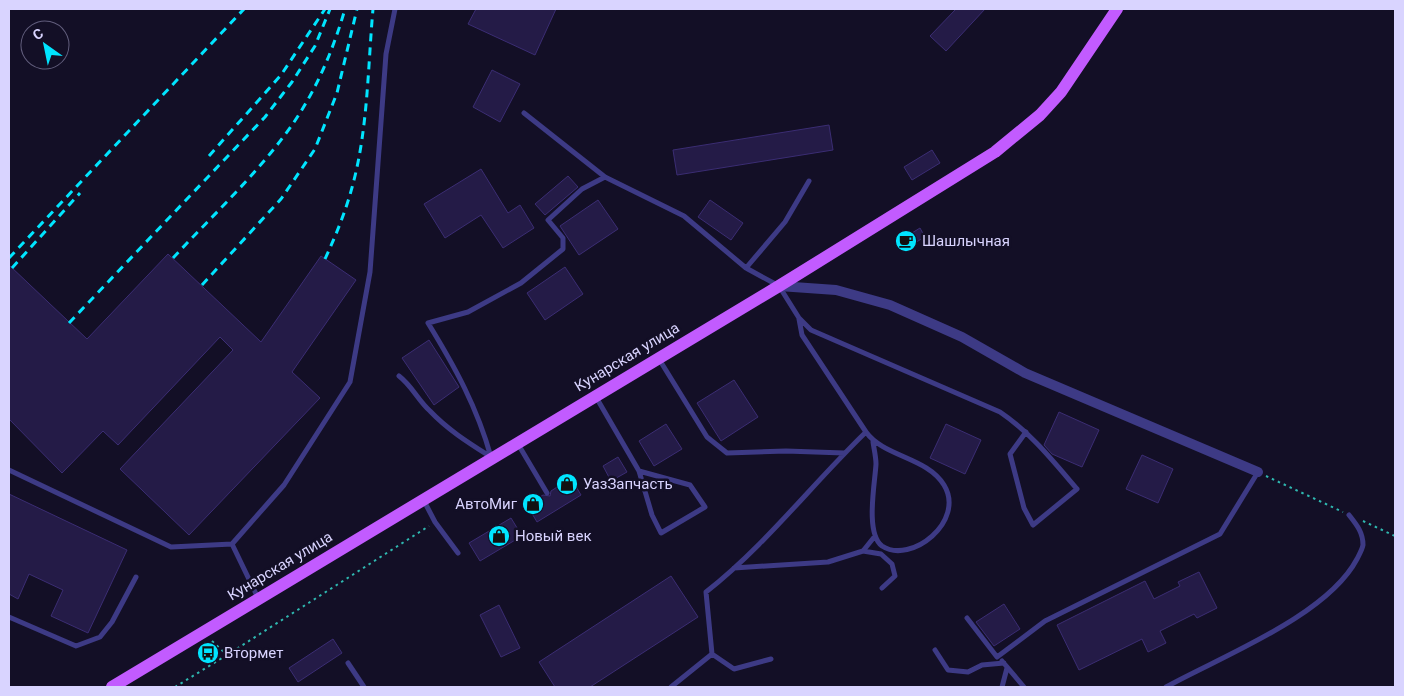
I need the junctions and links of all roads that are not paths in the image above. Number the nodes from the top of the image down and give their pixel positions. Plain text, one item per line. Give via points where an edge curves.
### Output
1 (395, 9) edge
2 (1117, 9) edge
3 (524, 113) dead end
4 (605, 177) junction
5 (809, 181) dead end
6 (746, 268) junction
7 (779, 286) junction
8 (799, 318) junction
9 (659, 358) junction
10 (400, 376) dead end
11 (595, 395) junction
12 (866, 432) junction
13 (1026, 432) junction
14 (517, 442) junction
15 (873, 442) junction
16 (844, 453) junction
17 (492, 457) junction
18 (9, 470) edge
19 (639, 471) junction
20 (1258, 472) joint
21 (547, 493) dead end
22 (423, 499) junction
23 (1349, 514) road end
24 (875, 536) junction
25 (232, 544) junction
26 (882, 546) junction
27 (863, 551) junction
28 (458, 553) dead end
29 (882, 554) junction
30 (734, 568) junction
31 (136, 577) dead end
32 (882, 588) dead end
33 (258, 598) junction
34 (9, 617) edge
35 (966, 618) dead end
36 (935, 650) dead end
37 (712, 654) junction
38 (997, 658) junction
39 (771, 659) dead end
40 (348, 663) dead end
41 (1006, 665) junction
42 (112, 687) edge
43 (364, 687) edge
44 (671, 687) edge
45 (1002, 687) edge
46 (1024, 687) edge
47 (1166, 687) edge

1 - 25 lane via 386,54 370,272 350,382 284,484
2 - 7 main road, Кунарская улица via 1061,92 1018,135
3 - 4 lane
4 - 6 lane via 684,216
4 - 17 lane via 582,188 548,220 563,238 563,249 521,283 468,312 428,323 460,374
5 - 6 lane via 785,222
6 - 7 lane
7 - 8 lane
7 - 9 main road, Кунарская улица
7 - 20 street via 836,290 890,305 962,337 1025,373
8 - 12 lane via 802,335
8 - 13 lane via 811,330 1000,412
9 - 11 main road, Кунарская улица
9 - 16 lane via 708,437 727,453
10 - 17 lane via 410,384 428,410 455,435
11 - 14 main road, Кунарская улица
11 - 19 lane
12 - 15 lane
12 - 16 lane
13 - 13 lane via 1077,489 1033,525 1024,508 1010,454
14 - 17 main road, Кунарская улица
14 - 21 lane
15 - 24 lane via 876,462 872,525
15 - 26 lane via 931,473 945,486 948,499 946,522 937,534 909,548
16 - 30 lane via 770,534
17 - 22 main road, Кунарская улица
18 - 25 lane via 171,547
19 - 19 lane via 652,515 662,533 705,507 690,485
20 - 38 lane via 1220,534 1045,621
22 - 28 lane
22 - 33 main road, Кунарская улица
23 - 47 lane via 1360,530 1363,547 1349,574 1305,612 1268,635
24 - 26 lane
24 - 27 lane
25 - 33 lane
26 - 29 lane
27 - 29 lane
27 - 30 lane via 828,562
29 - 32 lane via 892,564 895,576
30 - 37 lane via 706,592
31 - 34 lane via 112,622 100,637 76,646
33 - 42 main road, Кунарская улица
35 - 38 lane
36 - 41 lane via 948,670 968,672 982,665
37 - 39 lane via 734,669
37 - 44 lane
38 - 41 lane
40 - 43 lane
41 - 45 lane
41 - 46 lane

